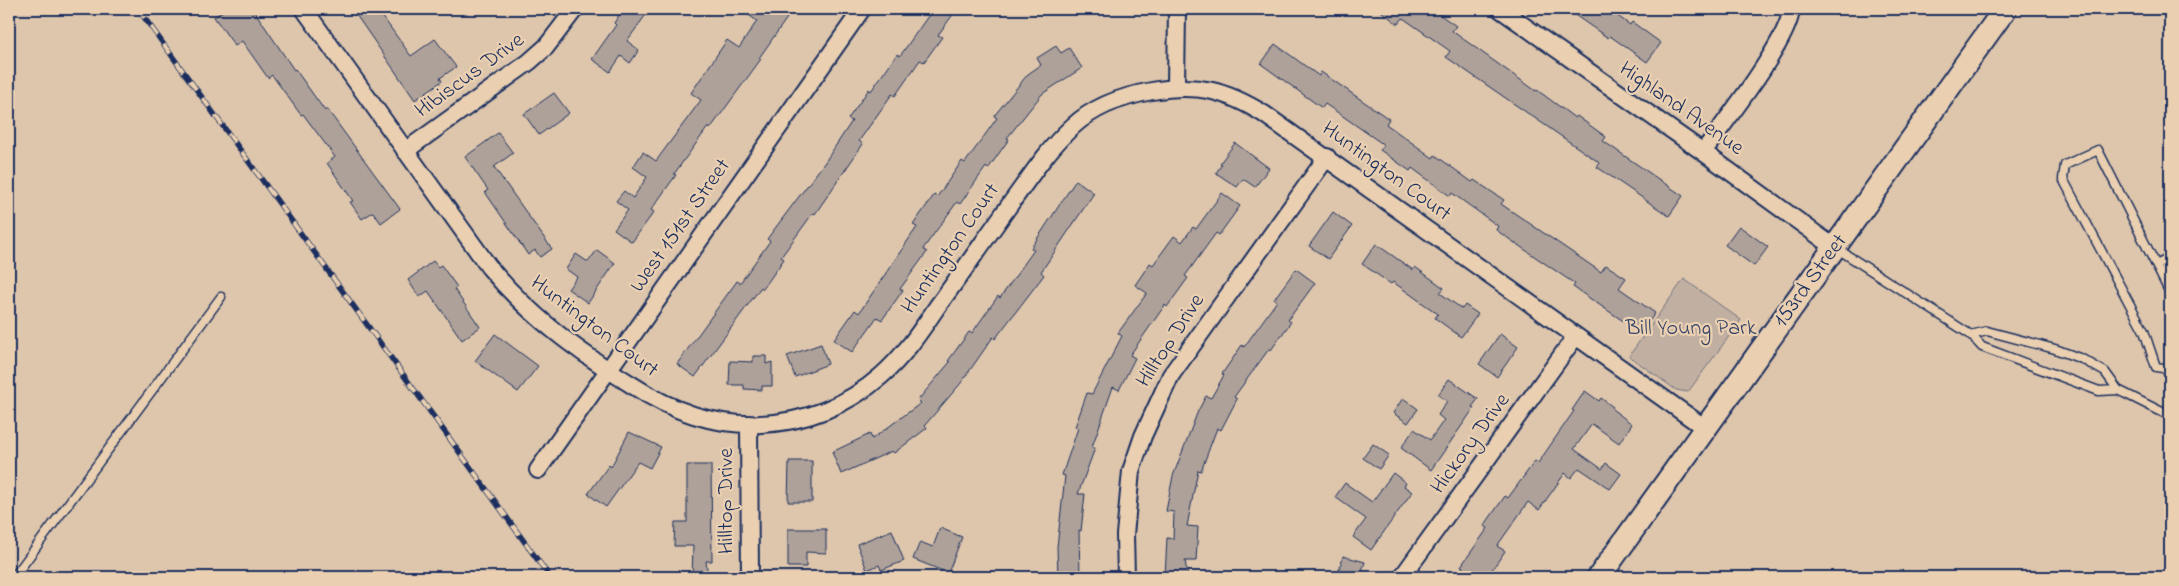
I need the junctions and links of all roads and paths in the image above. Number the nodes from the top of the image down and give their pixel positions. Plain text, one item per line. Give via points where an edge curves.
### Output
1 (304, 9) edge
2 (575, 9) edge
3 (862, 9) edge
4 (1177, 9) edge
5 (1500, 9) edge
6 (1791, 9) edge
7 (2005, 9) edge
8 (1176, 87) junction
9 (405, 151) junction
10 (1703, 152) junction
11 (1327, 157) junction
12 (1834, 247) junction
13 (2170, 258) edge
14 (2156, 266) junction
15 (2170, 292) edge
16 (221, 297) dead end
17 (1971, 335) junction
18 (1575, 337) junction
19 (2170, 369) edge
20 (608, 370) junction
21 (2118, 390) junction
22 (2170, 414) edge
23 (749, 424) junction
24 (1705, 428) junction
25 (538, 470) dead end
26 (14, 577) edge
27 (750, 577) edge
28 (1126, 577) edge
29 (1402, 577) edge
30 (1599, 577) edge

1 - 9 street, Huntington Court
2 - 9 street, Hibiscus Drive via 546,47 529,62
3 - 20 street, West 151st Street
4 - 8 street
5 - 10 street, Highland Avenue
6 - 10 street via 1778,46
7 - 12 street, 153rd Street
8 - 11 street, Huntington Court via 1213,91 1248,104
8 - 23 street, Huntington Court via 1131,94 1104,106 1073,126 1041,161 902,355 865,389 822,412 777,423
9 - 20 street, Huntington Court via 506,289 544,324
10 - 12 street, Highland Avenue
11 - 18 street, Huntington Court
11 - 28 street, Hilltop Drive via 1171,375 1143,436 1132,471 1125,535
12 - 17 lane
12 - 24 street, 153rd Street
13 - 14 lane
14 - 15 lane
14 - 19 lane via 2098,150 2065,165 2063,179 2144,331 2156,367
16 - 26 lane
17 - 21 lane via 1982,347 2045,372 2099,391
17 - 21 lane via 1987,331 2082,359 2105,372
18 - 24 street, Huntington Court
18 - 29 street, Hickory Drive
20 - 23 street, Huntington Court via 673,409 707,420
20 - 25 street, West 151st Street
21 - 22 lane
23 - 27 street, Hilltop Drive
24 - 30 street, 153rd Street

